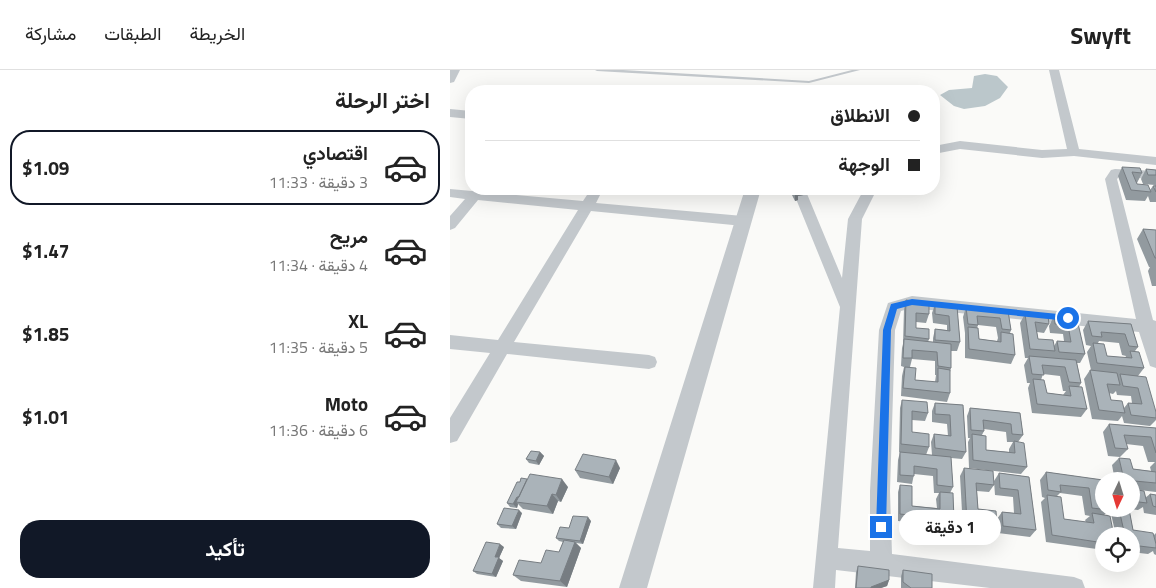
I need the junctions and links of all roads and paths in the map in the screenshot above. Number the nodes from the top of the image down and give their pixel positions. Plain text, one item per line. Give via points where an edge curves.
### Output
1 (455, 70) edge
2 (597, 70) edge
3 (1054, 70) edge
4 (854, 71) edge
5 (450, 80) edge
6 (450, 113) edge
7 (465, 114) edge
8 (940, 149) edge
9 (1074, 152) junction
10 (1156, 160) edge
11 (1156, 175) edge
12 (450, 193) edge
13 (465, 194) edge
14 (475, 195) joint
15 (593, 195) edge
16 (750, 195) edge
17 (800, 195) edge
18 (867, 195) edge
19 (587, 206) junction
20 (743, 221) junction
21 (450, 225) edge
22 (846, 305) junction
23 (1151, 326) edge
24 (450, 342) edge
25 (502, 347) junction
26 (1156, 361) edge
27 (648, 362) dead end
28 (450, 435) edge
29 (827, 558) junction
30 (881, 563) junction
31 (1033, 585) edge
32 (633, 588) edge
33 (824, 588) edge
34 (1074, 588) edge

1 - 5 street
2 - 4 lane via 809,82
3 - 9 street
6 - 7 street
8 - 9 street via 960,145 1042,154
9 - 10 street
11 - 23 street via 1125,172 1115,174 1111,179
12 - 13 street
14 - 19 street
14 - 21 street
15 - 19 street
16 - 20 street
17 - 22 street
18 - 22 street via 855,219
19 - 20 street
19 - 25 street
20 - 32 street
22 - 29 street
23 - 26 street
23 - 30 street via 912,302 894,306 887,330 880,491
24 - 25 street
25 - 27 street
25 - 28 street
29 - 30 street
29 - 33 street
30 - 31 street
31 - 34 street

